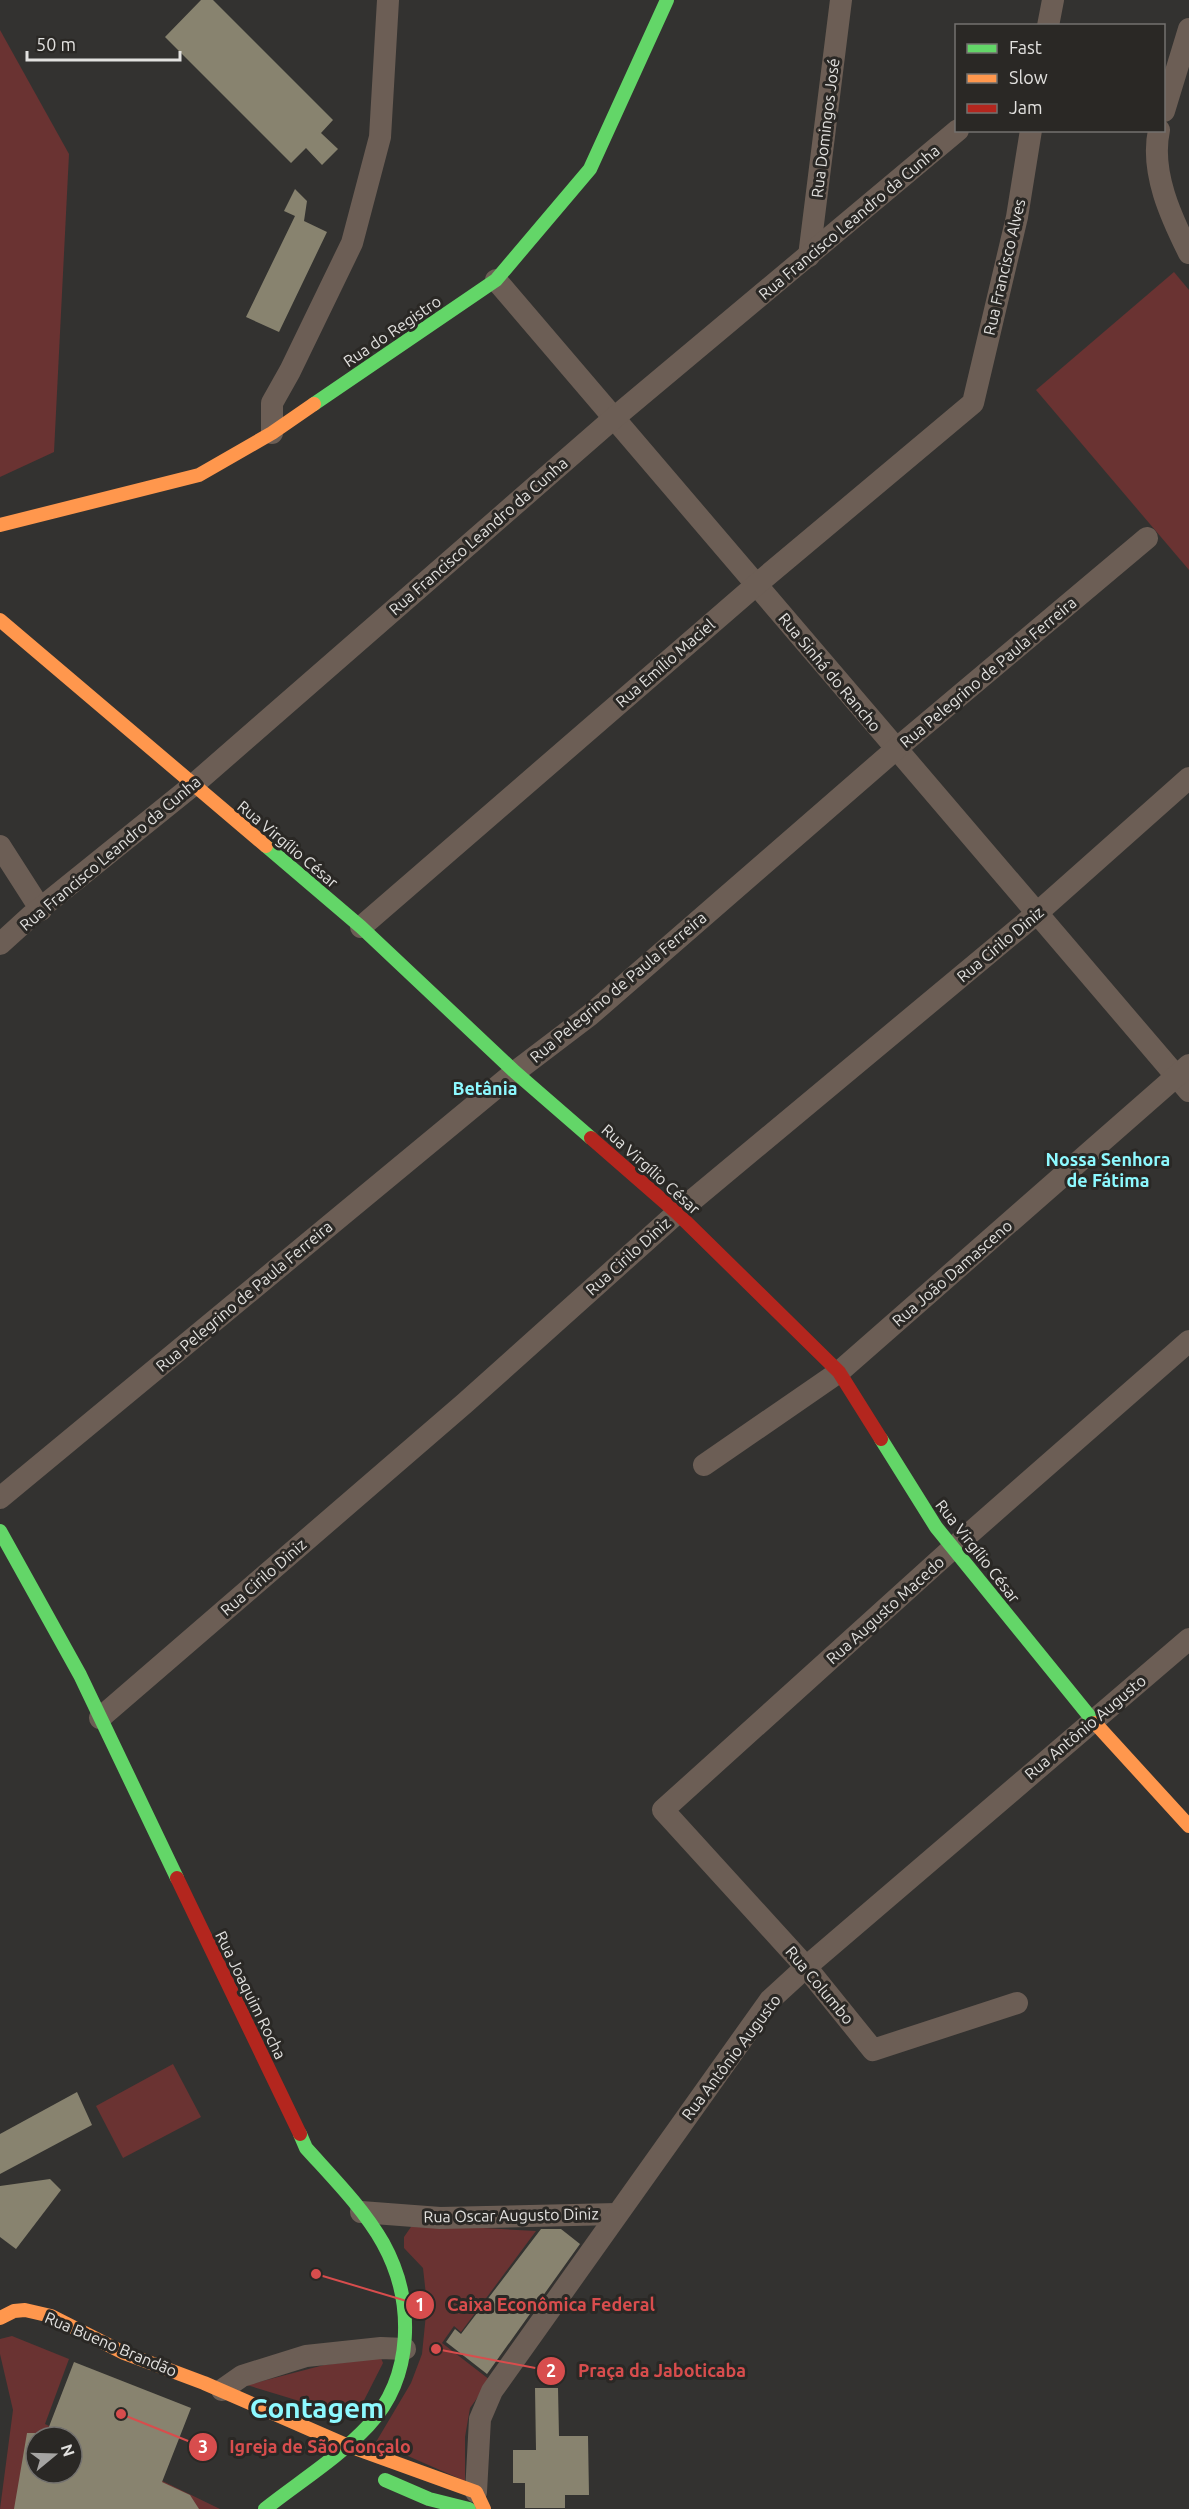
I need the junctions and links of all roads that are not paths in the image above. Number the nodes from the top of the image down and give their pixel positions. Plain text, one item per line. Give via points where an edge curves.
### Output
1 (388, 0) edge
2 (667, 0) edge
3 (841, 0) edge
4 (1053, 0) edge
5 (1048, 24) edge
6 (1189, 29) edge
7 (1165, 108) edge
8 (956, 132) edge
9 (1031, 132) edge
10 (1159, 132) edge
11 (1189, 253) edge
12 (808, 256) junction
13 (496, 280) junction
14 (973, 403) joint
15 (614, 418) junction
16 (272, 434) junction
17 (0, 525) edge
18 (1147, 538) dead end
19 (756, 585) junction
20 (0, 620) edge
21 (896, 749) junction
22 (1189, 778) edge
23 (192, 786) junction
24 (0, 846) edge
25 (41, 910) junction
26 (1036, 914) junction
27 (361, 927) junction
28 (0, 944) edge
29 (515, 1072) junction
30 (1185, 1078) edge
31 (677, 1213) junction
32 (1189, 1341) edge
33 (840, 1371) junction
34 (704, 1465) dead end
35 (0, 1498) edge
36 (0, 1531) edge
37 (953, 1548) junction
38 (1189, 1639) edge
39 (100, 1718) junction
40 (1092, 1720) junction
41 (663, 1810) joint
42 (1189, 1826) edge
43 (806, 1966) junction
44 (1017, 2003) dead end
45 (361, 2212) junction
46 (617, 2214) junction
47 (405, 2216) junction
48 (384, 2244) junction
49 (0, 2318) edge
50 (405, 2349) junction
51 (222, 2390) junction
52 (346, 2445) junction
53 (375, 2476) dead end
54 (476, 2504) edge
55 (265, 2509) edge

1 - 16 street via 380,137 352,243 272,403
2 - 13 street, Rua do Registro via 590,169
3 - 12 street, Rua Domingos José
4 - 5 street
6 - 7 street
8 - 12 street, Rua Francisco Leandro da Cunha
9 - 14 street, Rua Francisco Alves via 1017,218
10 - 11 street via 1160,178 1173,221
12 - 15 street, Rua Francisco Leandro da Cunha
13 - 15 street, Rua Sinhá do Rancho
13 - 16 street, Rua do Registro
14 - 19 street, Rua Emílio Maciel
15 - 19 street, Rua Sinhá do Rancho
15 - 23 street, Rua Francisco Leandro da Cunha
16 - 17 street, Rua do Registro via 200,475
18 - 21 street, Rua Pelegrino de Paula Ferreira
19 - 21 street, Rua Sinhá do Rancho
19 - 27 street, Rua Emílio Maciel
20 - 23 street, Rua Virgílio César
21 - 26 street, Rua Sinhá do Rancho
21 - 29 street, Rua Pelegrino de Paula Ferreira via 590,1015
22 - 26 street, Rua Cirilo Diniz
23 - 25 street, Rua Francisco Leandro da Cunha
23 - 27 street, Rua Virgílio César
24 - 25 street
25 - 28 street, Rua Francisco Leandro da Cunha
26 - 30 street, Rua Sinhá do Rancho
26 - 31 street, Rua Cirilo Diniz
27 - 29 street, Rua Virgílio César
29 - 31 street, Rua Virgílio César
29 - 35 street, Rua Pelegrino de Paula Ferreira
30 - 33 street, Rua João Damasceno
31 - 33 street, Rua Virgílio César
31 - 39 street, Rua Cirilo Diniz via 465,1403
32 - 37 street, Rua Augusto Macedo
33 - 34 street, Rua João Damasceno
33 - 37 street, Rua Virgílio César via 936,1527
36 - 39 street, Rua Joaquim Rocha
37 - 40 street, Rua Virgílio César
37 - 41 street, Rua Augusto Macedo
38 - 40 street, Rua Antônio Augusto
39 - 45 street, Rua Joaquim Rocha via 306,2148
40 - 42 street, Rua Virgílio César
40 - 43 street, Rua Antônio Augusto
41 - 43 street, Rua Columbo
43 - 44 street, Rua Columbo via 873,2050
43 - 46 street, Rua Antônio Augusto via 770,2000
45 - 47 street, Rua Oscar Augusto Diniz
45 - 48 street, Rua Joaquim Rocha
46 - 47 street, Rua Oscar Augusto Diniz
46 - 54 street, Rua Antônio Augusto via 492,2391 480,2419
47 - 48 street, Rua Oscar Augusto Diniz
48 - 50 street, Rua Joaquim Rocha via 403,2310
49 - 51 street, Rua Bueno Brandão via 25,2310 51,2316 124,2353
50 - 51 street via 306,2356 242,2376
50 - 52 street, Rua Joaquim Rocha via 381,2409
51 - 52 street, Rua Bueno Brandão
52 - 54 street, Rua Bueno Brandão
52 - 55 street, Rua Joaquim Rocha via 337,2459
53 - 54 street via 429,2499

